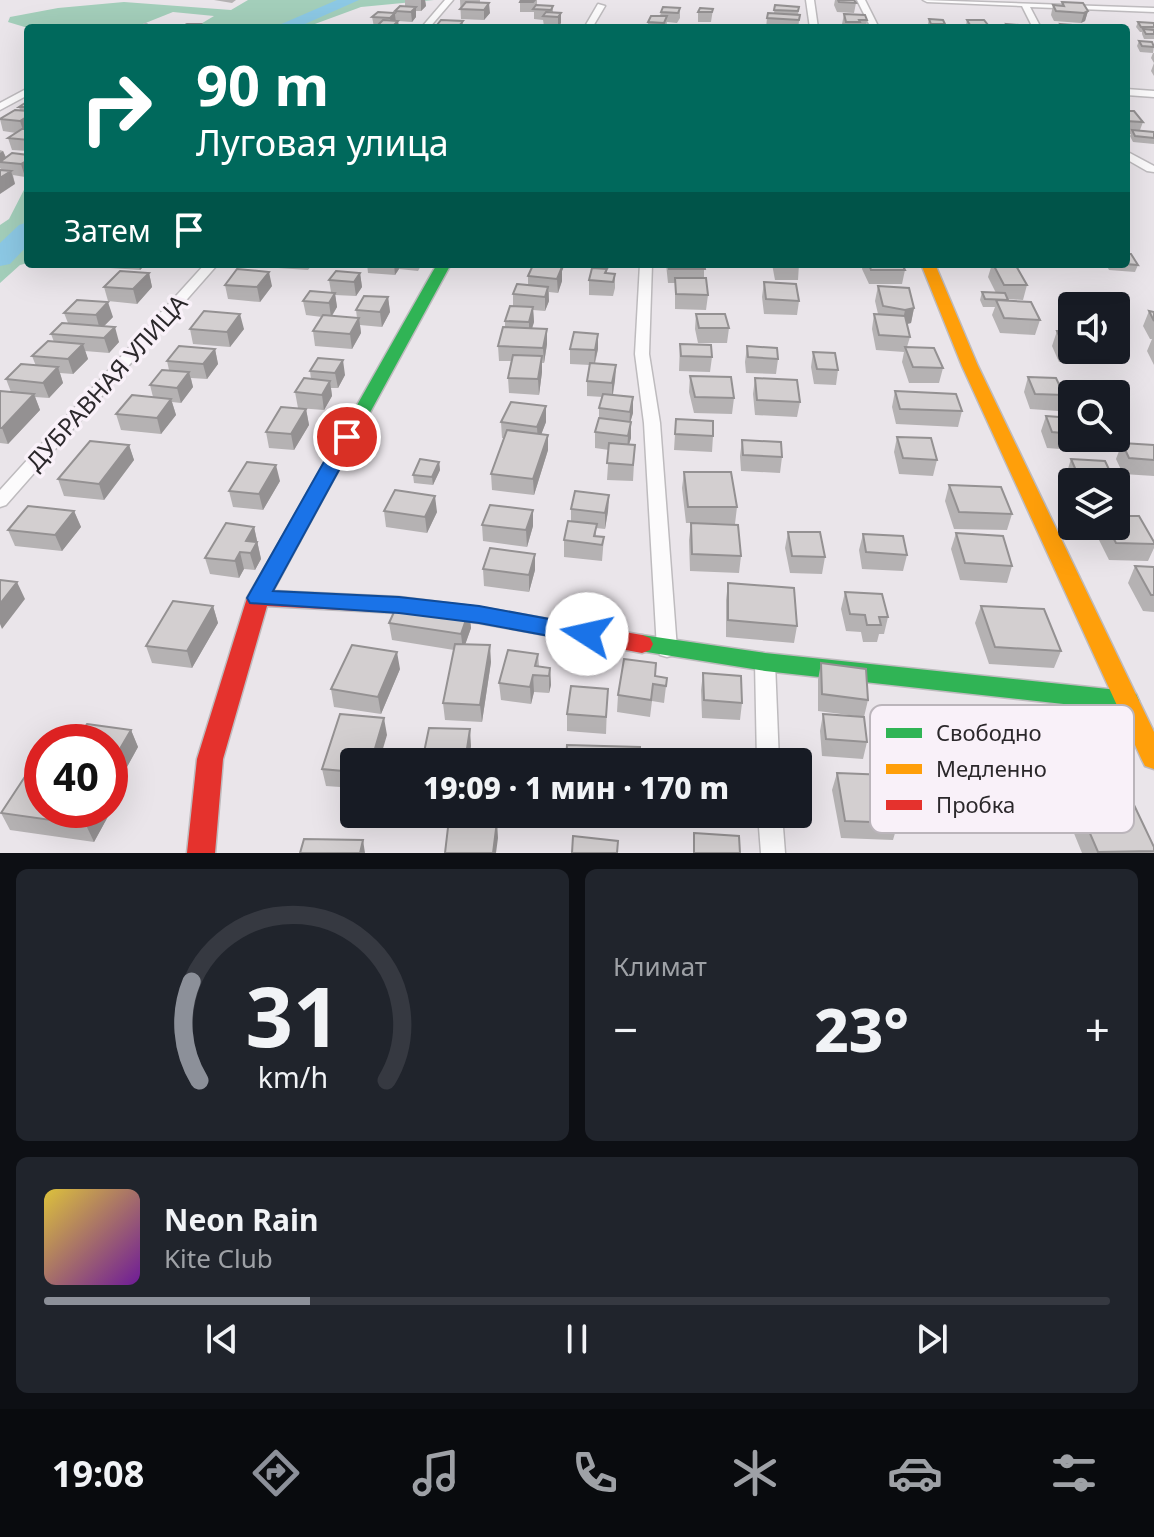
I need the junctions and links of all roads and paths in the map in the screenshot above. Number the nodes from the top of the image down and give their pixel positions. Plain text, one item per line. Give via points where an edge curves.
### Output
1 (449, 0) edge
2 (810, 0) edge
3 (861, 0) edge
4 (927, 0) edge
5 (1025, 4) junction
6 (601, 6) dead end
7 (1154, 10) edge
8 (428, 24) edge
9 (590, 24) edge
10 (813, 24) edge
11 (873, 24) edge
12 (1035, 24) edge
13 (1130, 92) edge
14 (24, 93) edge
15 (1154, 94) edge
16 (0, 107) edge
17 (1130, 156) edge
18 (1151, 169) dead end
19 (208, 268) edge
20 (442, 268) edge
21 (646, 268) edge
22 (930, 268) edge
23 (0, 501) edge
24 (258, 598) junction
25 (667, 649) junction
26 (765, 662) junction
27 (1127, 701) junction
28 (1129, 705) edge
29 (1134, 716) edge
30 (768, 748) edge
31 (1154, 758) edge
32 (771, 828) edge
33 (201, 853) edge
34 (773, 853) edge

1 - 8 street
2 - 10 street
3 - 11 street
4 - 5 street
5 - 7 street
5 - 12 street
6 - 9 street
13 - 15 street
14 - 16 street
17 - 18 street
19 - 23 street, ДУБРАВНАЯ УЛИЦА
20 - 24 street
21 - 25 street via 642,354 652,423
22 - 27 street
24 - 25 street via 399,605
24 - 33 street via 210,759
25 - 26 street
26 - 27 street
26 - 30 street
27 - 28 street
29 - 31 street
32 - 34 street

